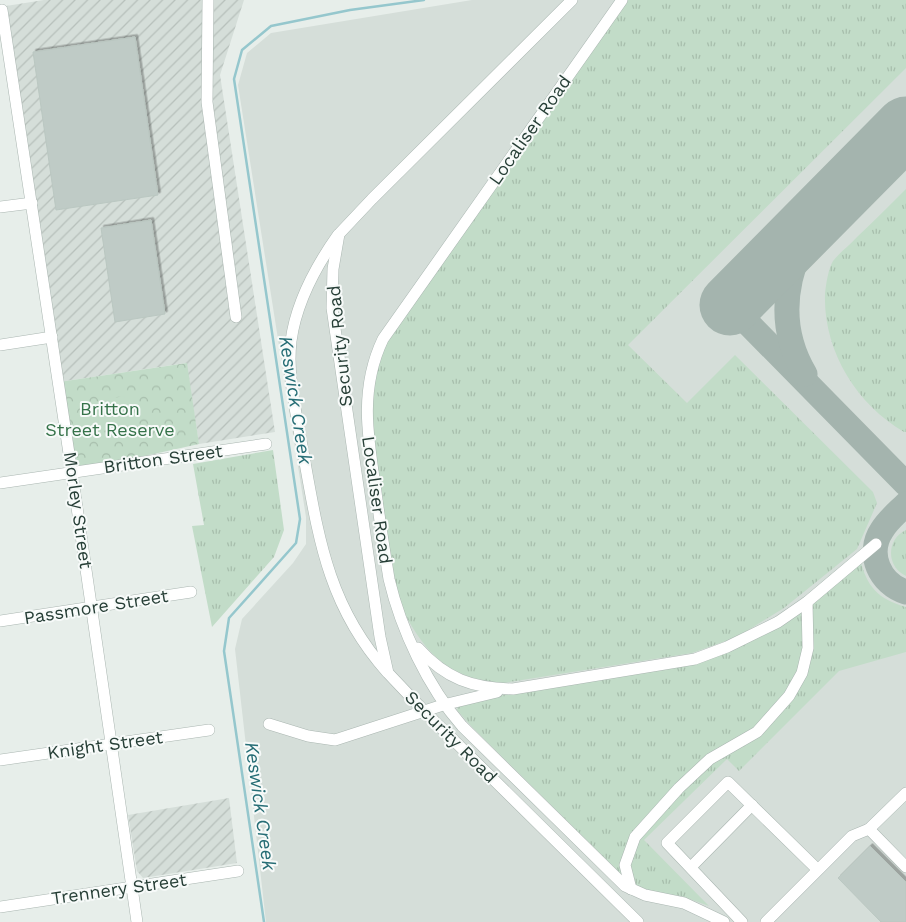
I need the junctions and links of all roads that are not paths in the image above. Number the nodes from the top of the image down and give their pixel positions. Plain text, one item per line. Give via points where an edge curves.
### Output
1 (208, 0) edge
2 (572, 0) edge
3 (622, 0) edge
4 (2, 10) dead end
5 (32, 203) junction
6 (0, 207) edge
7 (340, 234) junction
8 (236, 317) dead end
9 (52, 337) junction
10 (0, 345) edge
11 (266, 444) dead end
12 (72, 472) junction
13 (0, 482) edge
14 (876, 544) dead end
15 (191, 592) dead end
16 (807, 602) junction
17 (92, 608) junction
18 (0, 621) edge
19 (411, 640) junction
20 (388, 673) junction
21 (513, 689) junction
22 (444, 705) junction
23 (424, 711) junction
24 (269, 724) dead end
25 (210, 730) dead end
26 (110, 744) junction
27 (0, 760) edge
28 (906, 793) edge
29 (752, 805) junction
30 (869, 829) junction
31 (691, 867) junction
32 (906, 867) edge
33 (818, 869) junction
34 (238, 871) dead end
35 (131, 888) junction
36 (631, 888) junction
37 (0, 907) edge
38 (137, 922) edge
39 (638, 922) edge
40 (724, 922) edge
41 (742, 922) edge
42 (766, 922) edge

1 - 8 street via 206,102
2 - 7 street
3 - 19 street, Localiser Road via 399,314 383,339 371,369 365,410 384,550 394,603
4 - 5 street, Morley Street
5 - 6 street
5 - 9 street, Morley Street
7 - 20 street, Security Road via 332,290 334,328
7 - 20 street via 325,253 300,308 291,341 291,380 319,539 328,572 358,636
9 - 10 street
9 - 12 street, Morley Street
11 - 12 street, Britton Street
12 - 13 street, Britton Street
12 - 17 street, Morley Street
14 - 16 street
15 - 17 street, Passmore Street
16 - 21 street via 756,634 695,659
16 - 36 street via 807,654 802,673 789,696 757,732 710,759 635,837 625,865
17 - 18 street, Passmore Street
17 - 26 street, Morley Street
19 - 21 street via 436,666 464,682 487,688
19 - 22 street, Localiser Road
20 - 23 street, Security Road
21 - 22 street
22 - 23 street
22 - 36 street, Localiser Road via 483,747
23 - 24 street via 335,740
23 - 39 street, Security Road
25 - 26 street, Knight Street
26 - 27 street, Knight Street
26 - 35 street, Morley Street
28 - 30 street
29 - 31 street
29 - 31 street via 728,782 667,843
29 - 33 street
30 - 32 street
30 - 33 street via 852,836
31 - 41 street
33 - 42 street
34 - 35 street, Trennery Street
35 - 37 street, Trennery Street
35 - 38 street, Morley Street
36 - 40 street, Localiser Road via 645,895 684,903

